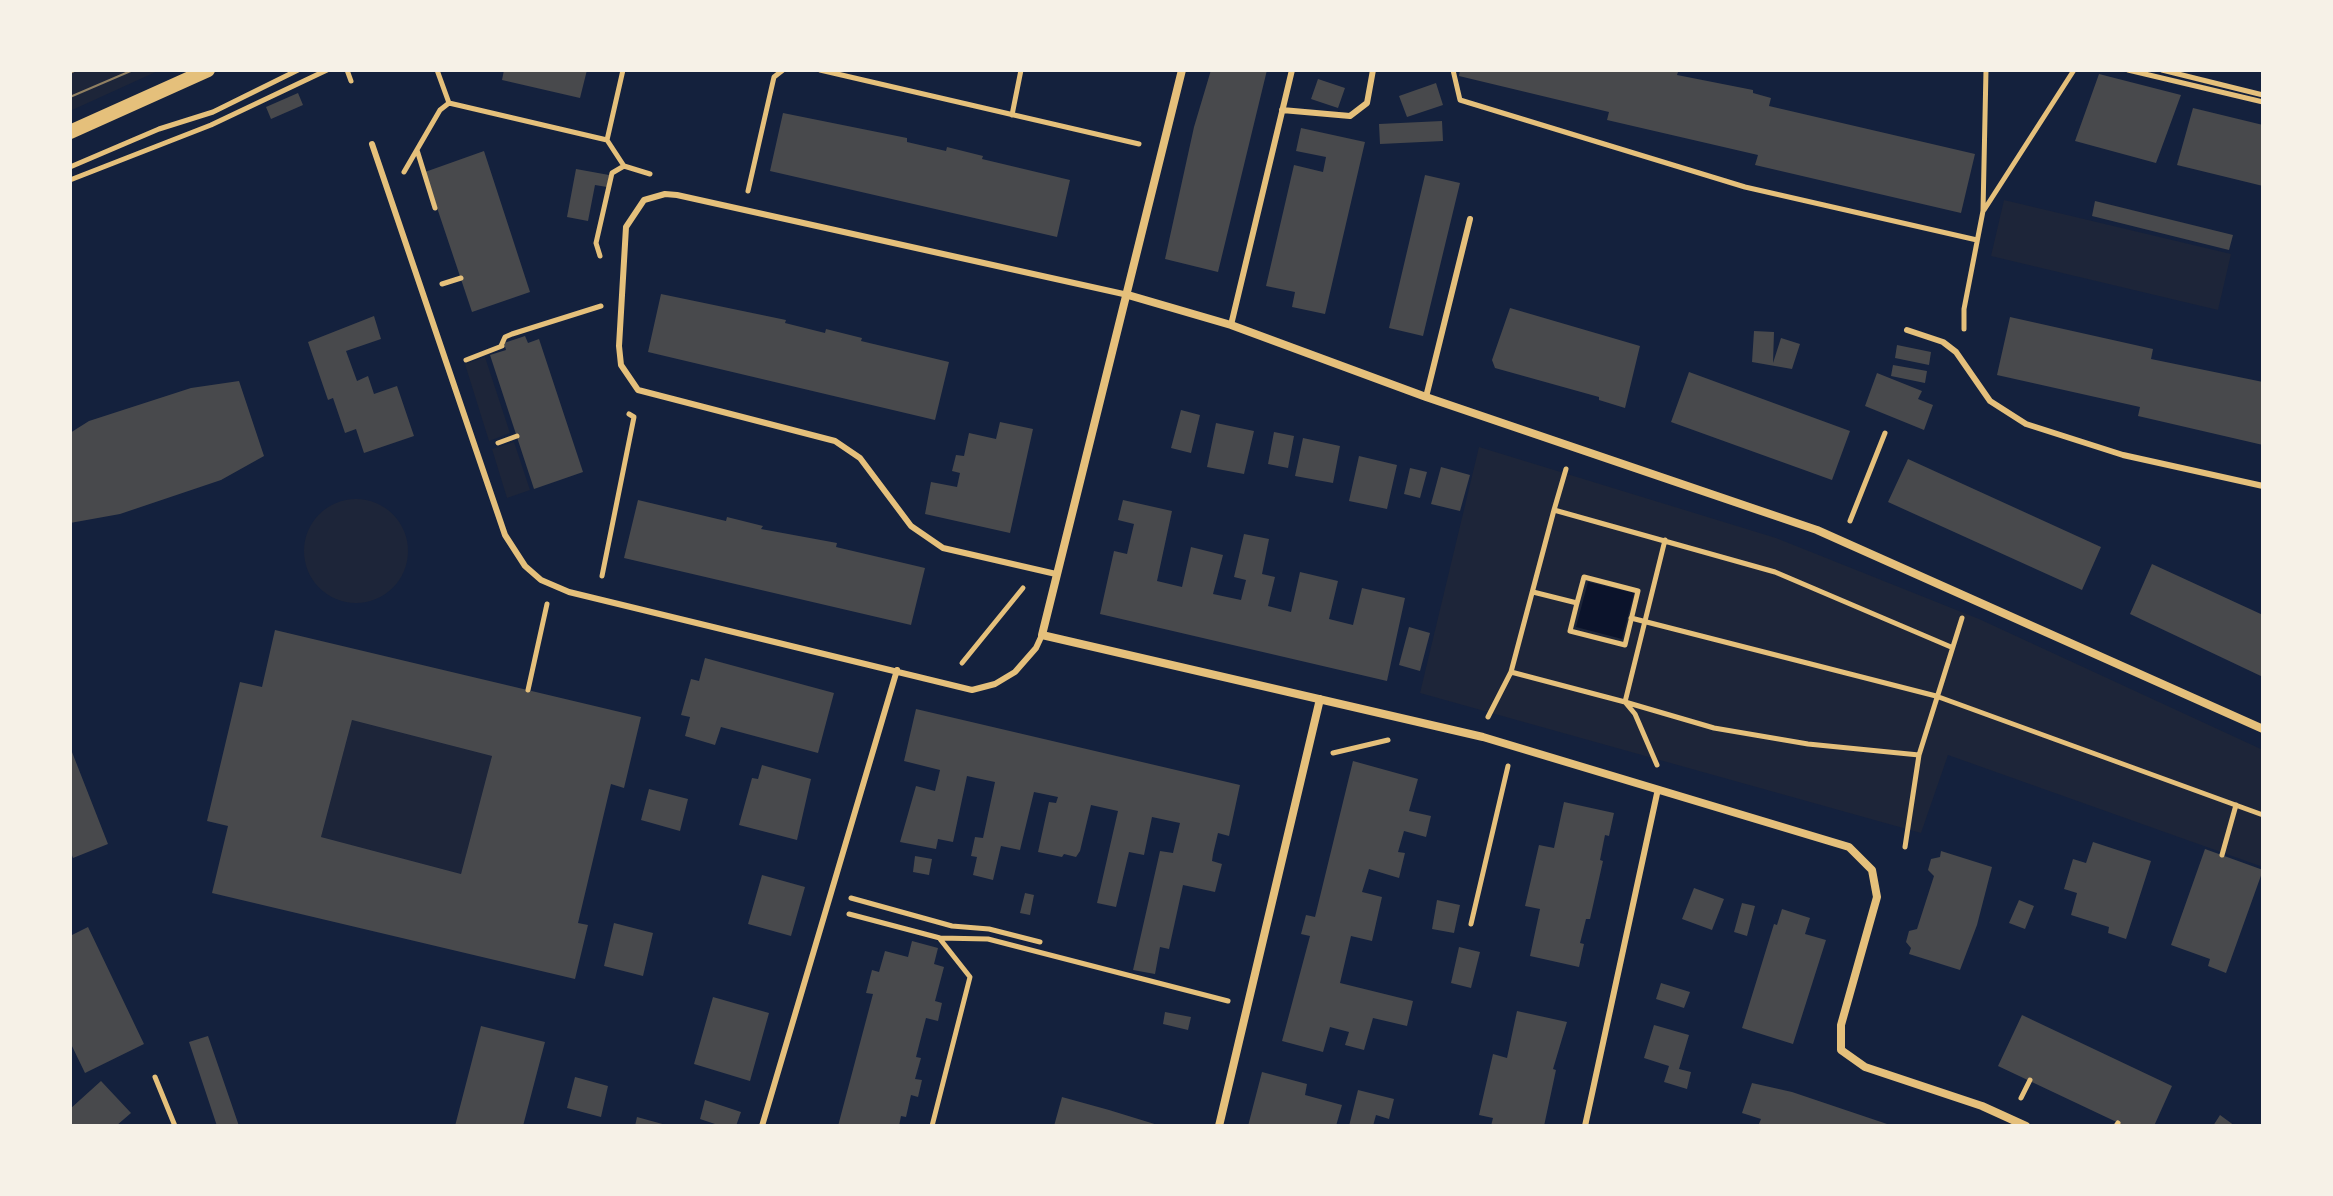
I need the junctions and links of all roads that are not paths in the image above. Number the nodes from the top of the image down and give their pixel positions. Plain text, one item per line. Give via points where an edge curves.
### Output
1 (208, 70) edge
2 (1182, 70) edge
3 (1292, 70) edge
4 (1373, 70) edge
5 (1282, 110) junction
6 (70, 132) edge
7 (372, 144) dead end
8 (1470, 219) dead end
9 (1128, 295) junction
10 (1231, 325) junction
11 (1907, 330) dead end
12 (1426, 397) junction
13 (2263, 486) edge
14 (1056, 574) junction
15 (1042, 635) junction
16 (897, 670) junction
17 (1320, 699) junction
18 (2263, 729) edge
19 (1658, 789) junction
20 (762, 1126) edge
21 (1219, 1126) edge
22 (1585, 1126) edge
23 (2026, 1126) edge

1 - 6 street
2 - 9 street
3 - 5 lane
4 - 5 lane via 1367,103 1350,116
5 - 10 lane
7 - 16 lane via 505,535 525,566 551,586
8 - 12 lane
9 - 10 street
9 - 14 street
9 - 14 lane via 677,195 644,200 626,227 619,346 621,365 638,390 835,441 860,458 895,507 927,539 960,553
10 - 12 street
11 - 13 lane via 1956,352 1990,401 2026,424 2123,455
12 - 18 street via 1842,541
14 - 15 street
15 - 16 lane via 1015,672 984,688 972,690
15 - 17 street
16 - 20 lane
17 - 19 street via 1513,746
17 - 21 street
19 - 22 lane
19 - 23 street via 1839,842 1865,861 1877,897 1841,1025 1841,1050 1865,1067

